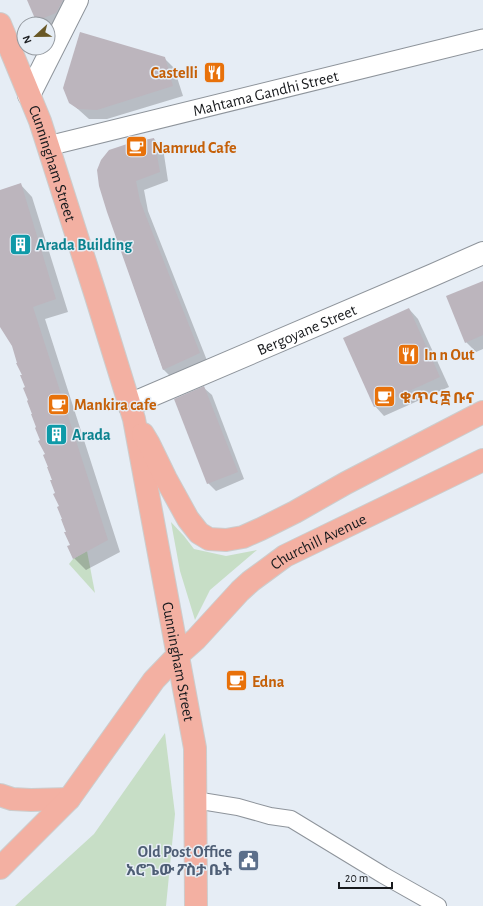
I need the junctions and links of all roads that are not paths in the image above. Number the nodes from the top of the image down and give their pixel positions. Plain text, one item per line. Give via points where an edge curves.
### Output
1 (77, 0) edge
2 (0, 24) edge
3 (483, 39) edge
4 (29, 95) junction
5 (48, 146) junction
6 (483, 253) edge
7 (131, 412) junction
8 (483, 412) edge
9 (483, 460) edge
10 (178, 655) junction
11 (0, 794) edge
12 (69, 799) junction
13 (195, 800) junction
14 (0, 868) edge
15 (196, 906) edge
16 (438, 906) edge

1 - 4 main road
2 - 4 main road, Cunningham Street
3 - 5 street, Mahtama Gandhi Street
4 - 5 main road, Cunningham Street
5 - 7 main road, Cunningham Street
6 - 7 main road, Bergoyane Street
7 - 8 main road, Cunningham Street via 188,519 199,533 209,539 226,540 243,537 261,529
7 - 10 main road, Cunningham Street
9 - 10 main road, Churchill Avenue via 285,556 240,590
10 - 12 main road, Churchill Avenue via 154,680
10 - 13 main road, Cunningham Street via 195,748
11 - 12 main road via 12,799
12 - 14 main road, Churchill Avenue
13 - 15 main road, Cunningham Street
13 - 16 street via 291,819

